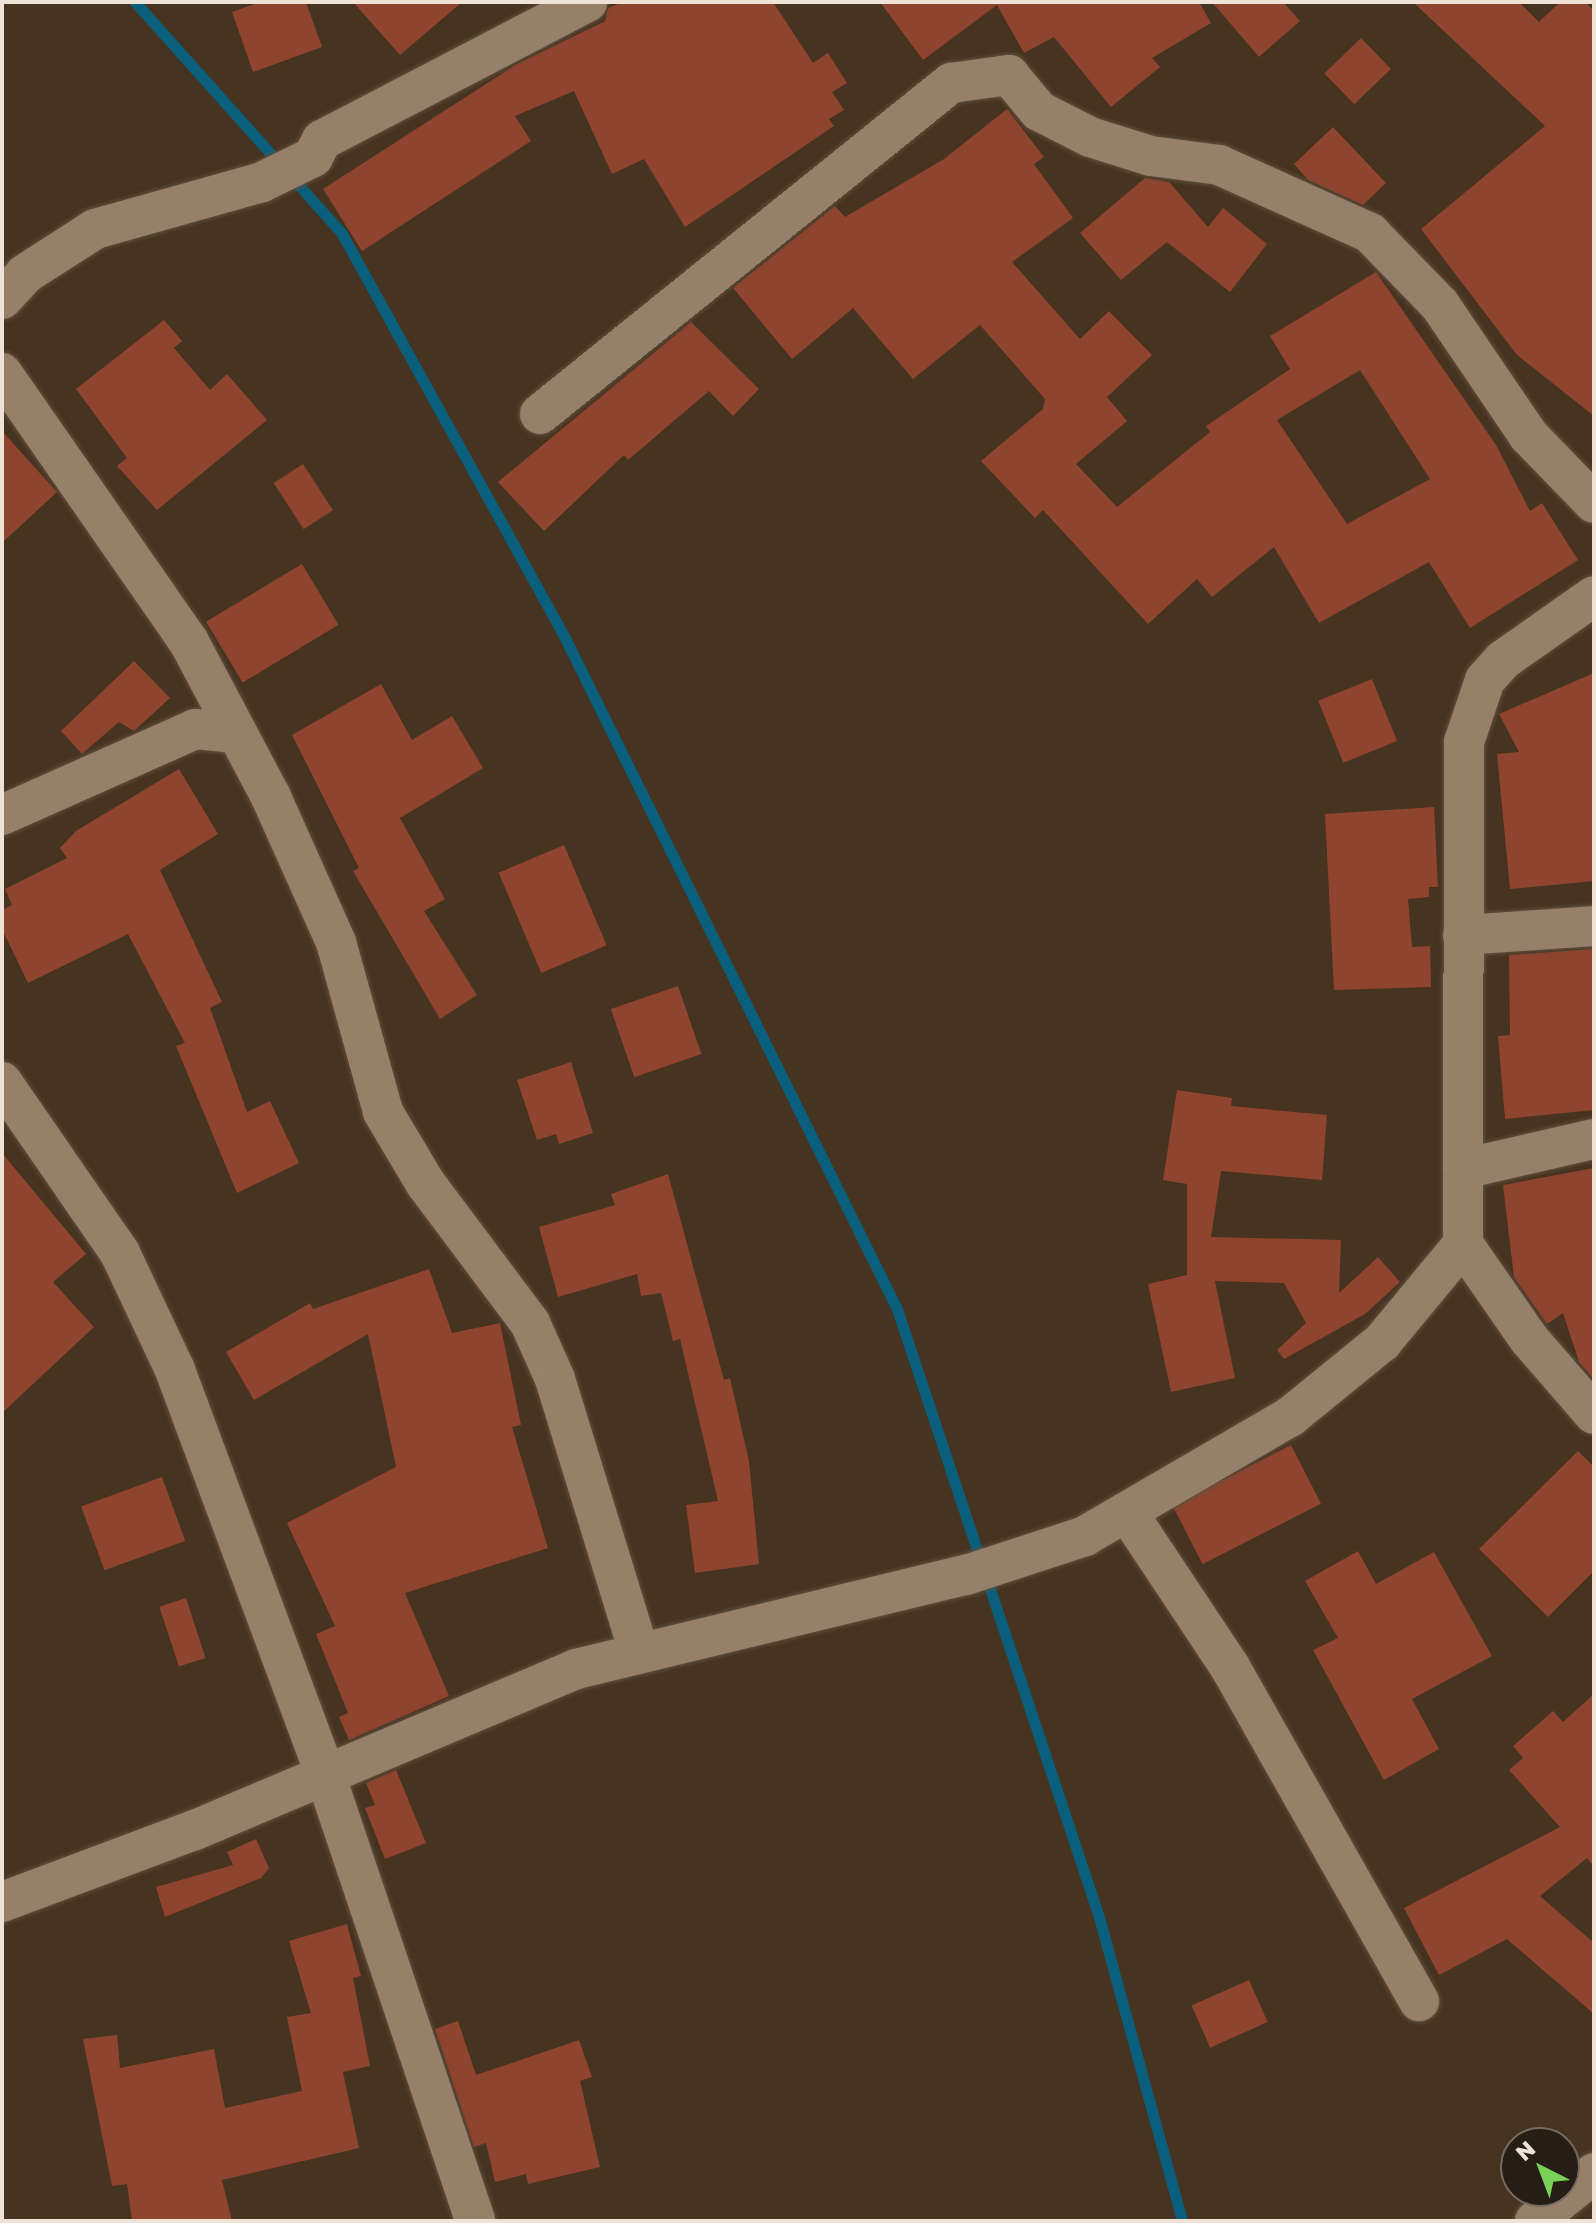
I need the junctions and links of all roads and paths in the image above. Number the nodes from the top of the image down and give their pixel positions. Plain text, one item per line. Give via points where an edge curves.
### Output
1 (587, 2) edge
2 (2, 299) edge
3 (2, 373) edge
4 (540, 414) dead end
5 (1594, 503) edge
6 (1594, 596) edge
7 (233, 733) junction
8 (2, 815) edge
9 (1594, 926) edge
10 (1463, 935) junction
11 (2, 1082) edge
12 (11, 1124) edge
13 (1594, 1139) edge
14 (1463, 1169) junction
15 (1463, 1244) junction
16 (1594, 1414) edge
17 (1127, 1512) junction
18 (638, 1649) junction
19 (325, 1774) junction
20 (2, 1902) edge
21 (1419, 2001) dead end
22 (1594, 2173) edge
23 (475, 2221) edge
24 (1535, 2221) edge

1 - 2 street via 322,140 313,157 262,182 95,229 25,274
3 - 7 street via 189,642
4 - 5 street via 951,83 1009,75 1039,111 1090,137 1151,156 1219,165 1370,233 1440,305 1529,436
6 - 10 street via 1503,660 1474,705 1464,742
7 - 8 street via 195,729
7 - 18 street via 271,797 336,942 383,1112 454,1224 495,1270 555,1379
9 - 10 street
10 - 14 street
11 - 12 street
12 - 19 street via 120,1253 175,1370
13 - 14 street
14 - 15 street
15 - 16 street via 1529,1339
15 - 17 street via 1382,1342 1291,1416
17 - 18 street via 1008,1564
17 - 21 street via 1230,1667
18 - 19 street
19 - 20 street
19 - 23 street
22 - 24 street

